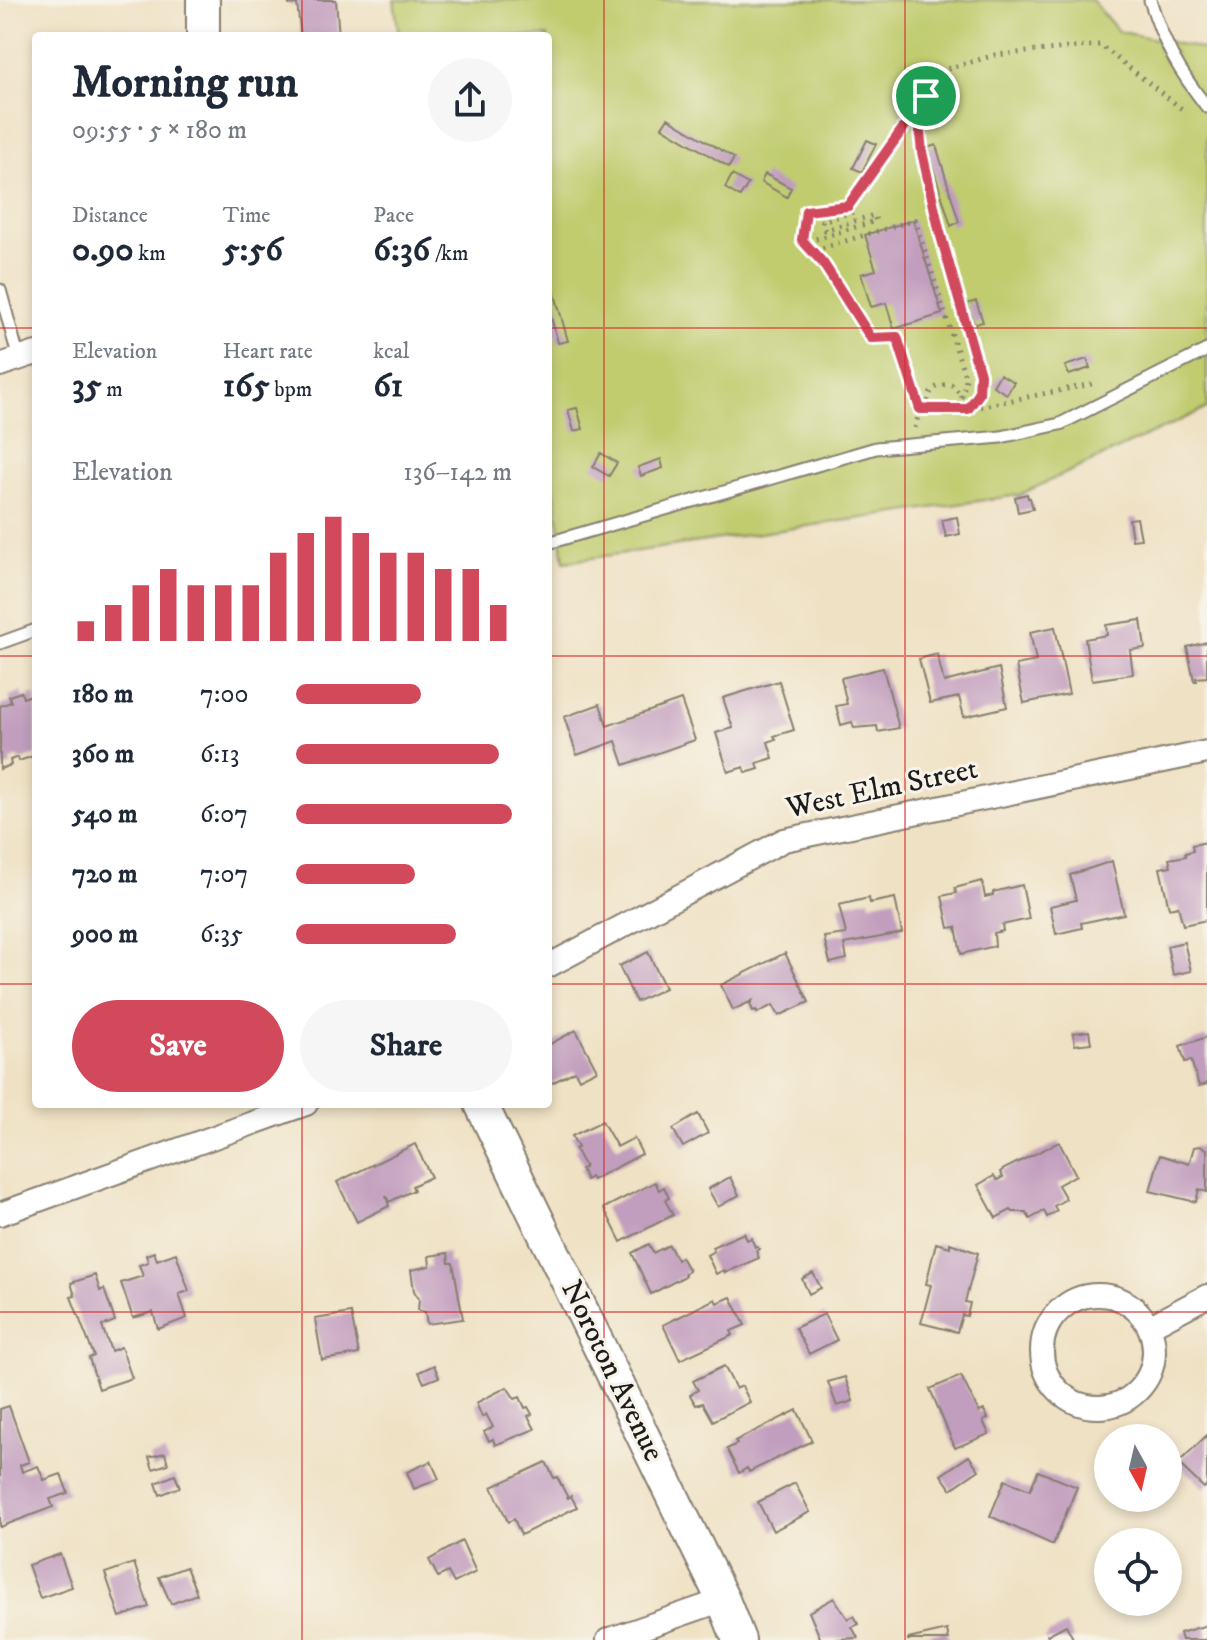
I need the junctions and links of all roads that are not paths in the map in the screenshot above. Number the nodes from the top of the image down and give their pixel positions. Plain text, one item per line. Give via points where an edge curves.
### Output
1 (203, 0) edge
2 (1150, 0) edge
3 (203, 32) edge
4 (1207, 107) edge
5 (0, 290) edge
6 (1207, 350) edge
7 (18, 359) edge
8 (552, 542) edge
9 (32, 631) edge
10 (0, 643) edge
11 (1207, 752) edge
12 (552, 964) edge
13 (295, 1108) edge
14 (483, 1108) edge
15 (0, 1214) edge
16 (1207, 1296) edge
17 (1149, 1327) junction
18 (723, 1600) junction
19 (608, 1640) edge
20 (739, 1640) edge

1 - 3 main road
2 - 4 lane via 1180,73
5 - 7 lane
6 - 8 lane via 1060,424 1001,437 876,448
9 - 10 lane
11 - 12 street, West Elm Street via 784,840
13 - 15 street
14 - 18 main road, Noroton Avenue
16 - 17 street
17 - 17 street via 1136,1309 1117,1298 1073,1300 1056,1313 1045,1332 1047,1376 1060,1393 1080,1404 1123,1402 1141,1389 1152,1370 1155,1348
18 - 19 street
18 - 20 main road, Noroton Avenue

